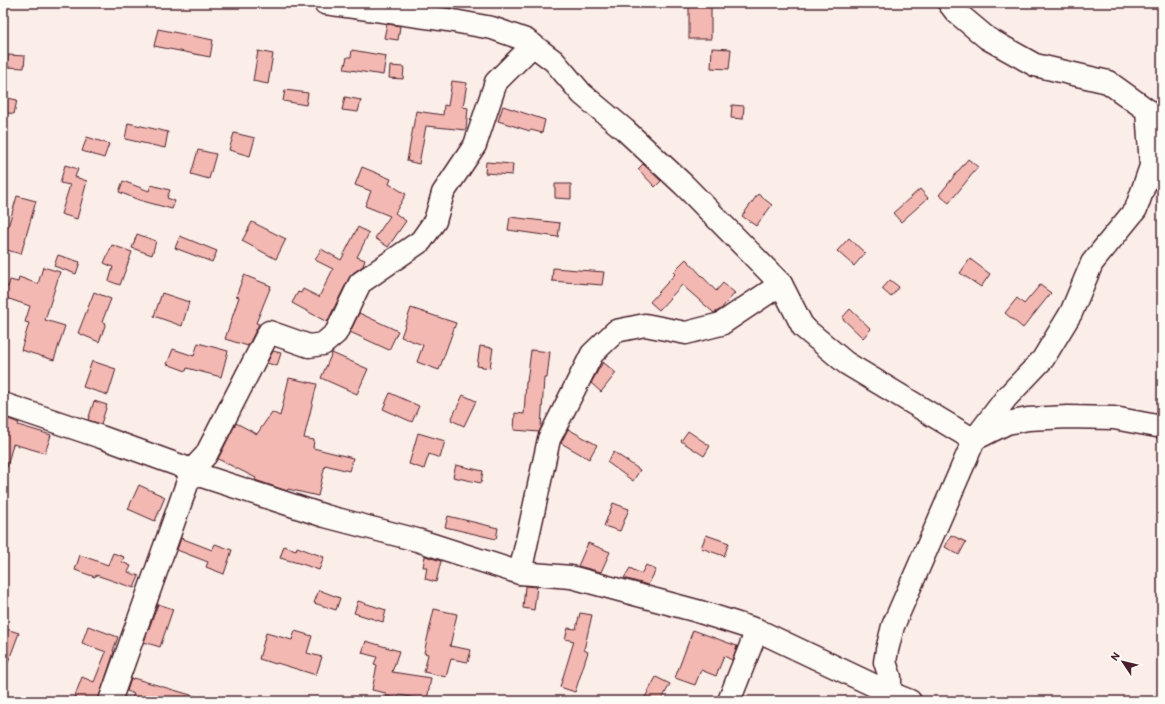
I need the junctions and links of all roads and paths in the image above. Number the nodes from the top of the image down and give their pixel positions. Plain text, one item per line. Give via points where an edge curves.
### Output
1 (325, 3) edge
2 (949, 3) edge
3 (533, 45) junction
4 (781, 284) junction
5 (3, 404) edge
6 (1162, 427) edge
7 (974, 440) junction
8 (192, 470) junction
9 (520, 573) junction
10 (757, 630) junction
11 (901, 698) edge
12 (110, 701) edge
13 (729, 701) edge

1 - 3 street via 492,28
2 - 7 street via 987,38 1036,65 1108,82 1146,110 1151,166 1136,209 1092,263 1071,313 1043,359 1006,398
3 - 4 street via 554,61 582,94 684,185
3 - 8 street via 496,82 475,145 442,193 435,222 422,241 360,283 336,333 323,344 309,346 269,332 206,455
4 - 7 street via 803,327 846,363
4 - 9 street via 721,324 686,333 645,325 616,331 592,354 549,439
5 - 8 street
6 - 7 street via 1114,418 1028,419 1007,423
7 - 11 street via 893,626 885,662
8 - 9 street via 196,474 325,516 417,540
8 - 12 street
9 - 10 street via 571,577
10 - 11 street
10 - 13 street

